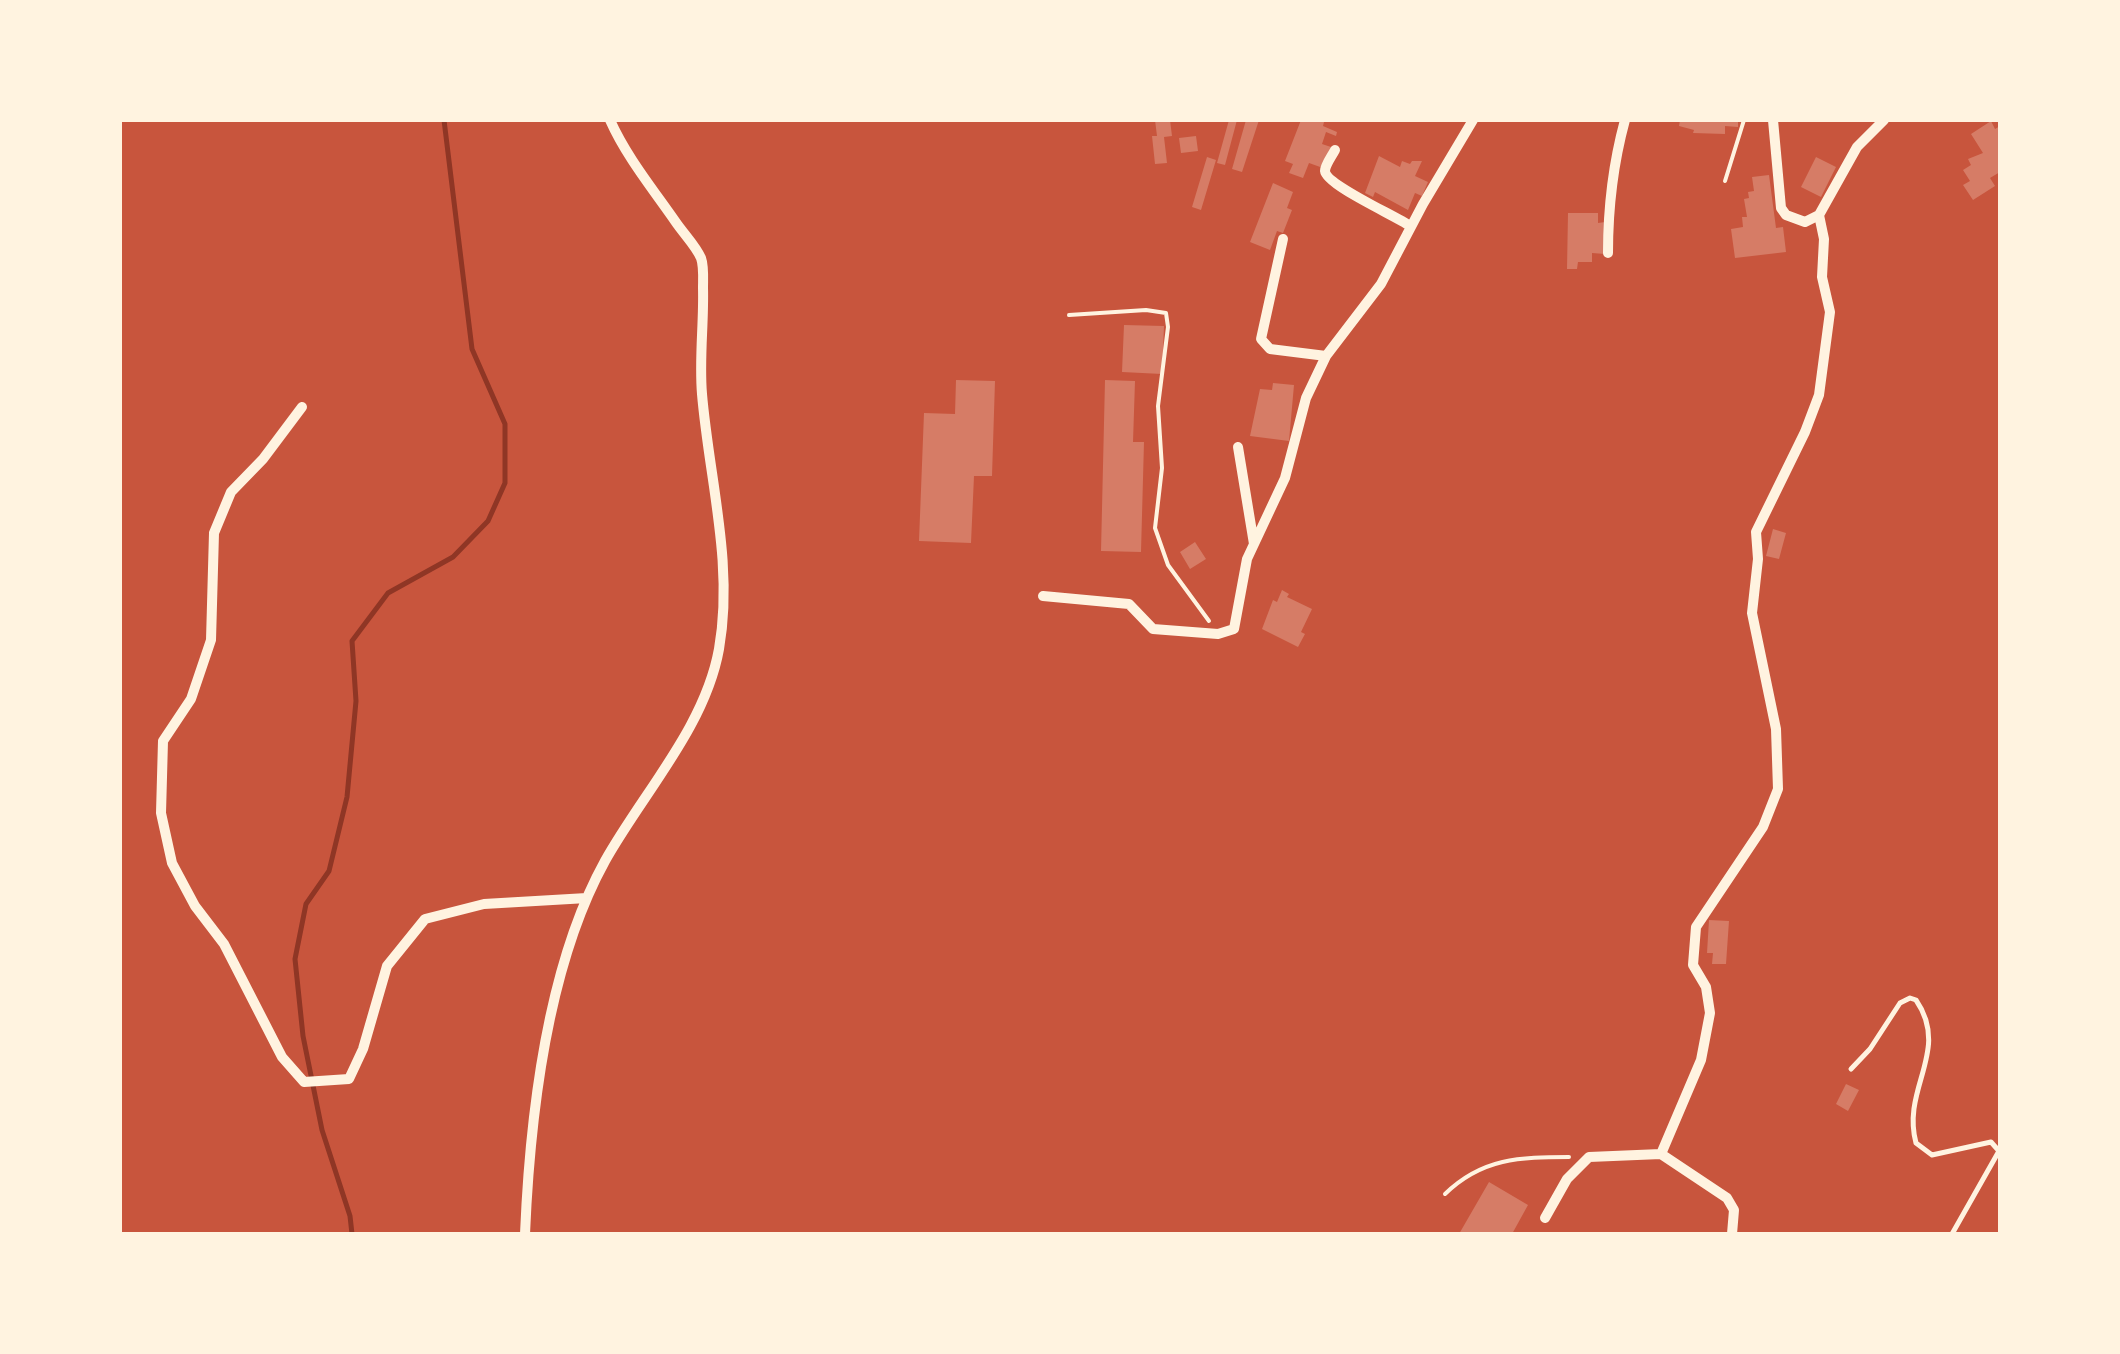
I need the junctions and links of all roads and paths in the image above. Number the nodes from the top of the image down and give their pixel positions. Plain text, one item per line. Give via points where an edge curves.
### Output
1 (610, 120) edge
2 (1474, 120) edge
3 (1625, 120) edge
4 (1744, 120) edge
5 (1773, 120) edge
6 (1884, 120) edge
7 (1336, 150) dead end
8 (1725, 180) dead end
9 (1819, 215) junction
10 (1410, 226) junction
11 (1283, 239) dead end
12 (1608, 253) dead end
13 (1069, 315) dead end
14 (1326, 356) junction
15 (302, 406) dead end
16 (1238, 447) dead end
17 (1254, 544) junction
18 (1043, 596) dead end
19 (1218, 634) junction
20 (587, 898) junction
21 (1851, 1069) dead end
22 (1660, 1154) junction
23 (1589, 1157) junction
24 (1445, 1194) dead end
25 (1545, 1218) dead end
26 (525, 1234) edge
27 (1732, 1234) edge
28 (1952, 1234) edge

1 - 20 street via 702,260 700,370 726,596 718,652 700,700
2 - 10 street
3 - 12 street via 1614,160
4 - 8 path
5 - 9 street via 1781,208 1804,222
6 - 9 street via 1856,148
7 - 10 street via 1326,176
9 - 22 street via 1830,312 1819,395 1756,532 1752,613 1776,729 1778,789 1763,827 1696,927 1694,966 1710,1013 1701,1060
10 - 14 street via 1380,284
11 - 14 street via 1261,339 1270,349
13 - 19 path via 1166,313 1155,528 1168,564
14 - 17 street via 1306,398 1285,478
15 - 20 street via 231,492 214,533 211,640 191,698 164,741 161,813 172,863 224,944 282,1057 304,1082 349,1079 387,966 425,919 484,904
16 - 17 street
17 - 19 street via 1234,629
18 - 19 street via 1129,604 1153,628
20 - 26 street via 543,1056
21 - 28 lane via 1900,1002 1916,1000 1930,1042 1913,1102 1916,1144 1932,1155 1991,1142 1998,1151
22 - 23 street
22 - 27 street via 1727,1198 1734,1210
23 - 24 path via 1498,1161 1466,1174
23 - 25 street via 1566,1180

